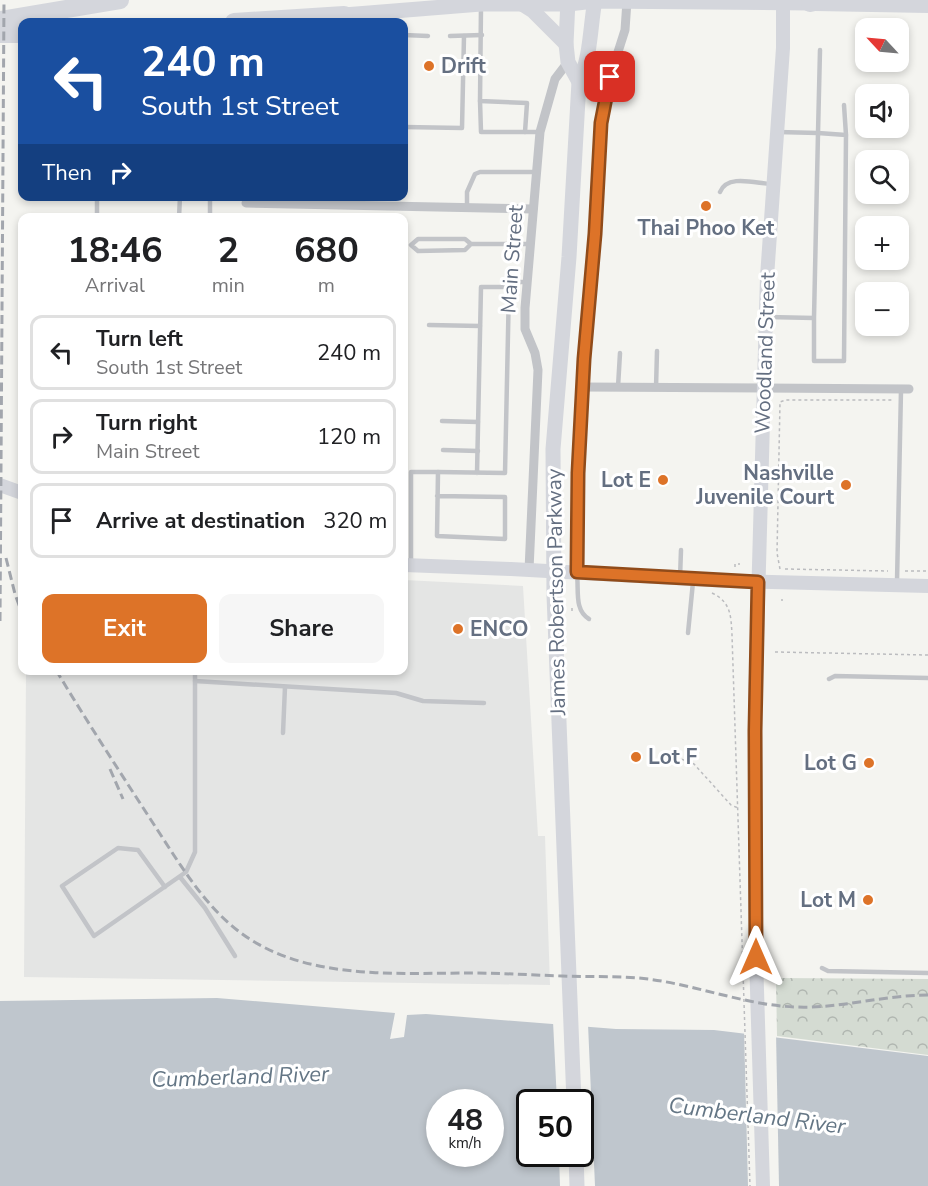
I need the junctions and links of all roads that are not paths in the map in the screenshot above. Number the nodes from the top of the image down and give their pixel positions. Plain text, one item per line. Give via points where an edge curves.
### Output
1 (595, 1) edge
2 (627, 1) edge
3 (783, 1) edge
4 (112, 2) edge
5 (482, 2) edge
6 (568, 2) edge
7 (817, 2) edge
8 (669, 3) edge
9 (522, 4) junction
10 (928, 6) edge
11 (352, 18) edge
12 (0, 20) edge
13 (0, 34) edge
14 (18, 34) edge
15 (408, 35) edge
16 (482, 35) junction
17 (428, 36) dead end
18 (450, 36) dead end
19 (464, 36) junction
20 (566, 44) junction
21 (820, 50) dead end
22 (568, 62) junction
23 (579, 82) junction
24 (480, 101) junction
25 (844, 105) dead end
26 (408, 127) edge
27 (525, 132) junction
28 (540, 132) junction
29 (778, 132) junction
30 (818, 133) junction
31 (846, 135) junction
32 (537, 172) junction
33 (773, 185) junction
34 (720, 192) dead end
35 (317, 201) edge
36 (340, 201) edge
37 (362, 201) edge
38 (467, 207) junction
39 (533, 209) junction
40 (471, 244) junction
41 (531, 244) junction
42 (411, 245) junction
43 (408, 246) edge
44 (527, 282) junction
45 (509, 287) junction
46 (766, 317) junction
47 (814, 318) junction
48 (429, 325) dead end
49 (480, 326) junction
50 (657, 351) dead end
51 (620, 353) dead end
52 (582, 387) junction
53 (618, 387) junction
54 (656, 388) junction
55 (764, 388) junction
56 (905, 389) joint
57 (442, 421) dead end
58 (478, 422) junction
59 (443, 450) dead end
60 (478, 451) junction
61 (438, 472) junction
62 (477, 473) junction
63 (0, 485) edge
64 (18, 492) edge
65 (438, 496) junction
66 (411, 514) joint
67 (681, 550) dead end
68 (408, 553) edge
69 (408, 566) edge
70 (529, 570) junction
71 (577, 572) junction
72 (898, 578) junction
73 (758, 582) junction
74 (688, 583) junction
75 (928, 586) edge
76 (589, 619) dead end
77 (688, 633) dead end
78 (195, 675) edge
79 (928, 678) edge
80 (829, 680) dead end
81 (195, 681) junction
82 (285, 687) junction
83 (483, 703) dead end
84 (283, 734) dead end
85 (180, 877) junction
86 (165, 887) junction
87 (235, 956) dead end
88 (822, 968) dead end
89 (928, 973) edge
90 (573, 1089) edge
91 (576, 1167) edge
92 (577, 1186) edge
93 (763, 1186) edge

1 - 2 main road
1 - 6 main road
1 - 23 main road, James Robertson Parkway via 587,66
2 - 8 main road
2 - 52 street via 624,36 610,77 601,123
3 - 7 main road
3 - 8 main road
3 - 29 main road, Woodland Street
4 - 12 highway
5 - 9 main road
5 - 11 main road
5 - 16 lane
6 - 9 main road
6 - 20 main road
7 - 10 main road
9 - 20 main road
13 - 14 highway
15 - 17 lane
16 - 19 lane
16 - 24 lane
18 - 19 lane
19 - 26 lane via 462,128
20 - 22 main road
21 - 30 lane
22 - 23 main road
22 - 28 street, Main Street via 555,79
23 - 90 main road, James Robertson Parkway via 553,449 554,584
24 - 27 lane via 481,132
24 - 27 lane via 527,104
25 - 31 lane
27 - 28 lane
28 - 32 street, Main Street
29 - 30 lane
29 - 33 main road, Woodland Street
30 - 31 lane
30 - 47 lane
31 - 47 lane via 844,361 814,361
32 - 38 lane via 480,172 467,192
32 - 39 street, Main Street
33 - 34 lane via 732,182
33 - 46 main road, Woodland Street
35 - 36 street
37 - 38 street
38 - 39 street
39 - 41 street, Main Street
40 - 41 lane
40 - 42 lane via 465,239 418,239
40 - 42 lane via 465,250 418,250
41 - 44 street, Main Street
42 - 43 lane
44 - 45 lane via 514,282
44 - 70 street, Main Street via 525,329 538,370
45 - 49 lane via 481,287
45 - 62 lane via 505,473
46 - 47 lane
46 - 55 main road, Woodland Street
48 - 49 lane
49 - 58 lane
50 - 54 lane
51 - 53 lane
52 - 53 street
52 - 71 street
53 - 54 street
54 - 55 street
55 - 56 street
55 - 73 main road, Woodland Street
56 - 72 lane via 901,400
57 - 58 lane
58 - 60 lane
59 - 60 lane
60 - 62 lane
61 - 62 lane
61 - 65 lane
61 - 66 lane via 411,472
63 - 64 main road
65 - 65 lane via 437,536 505,539 505,497
66 - 68 lane
67 - 74 lane
69 - 70 main road
70 - 71 main road
71 - 74 main road
71 - 76 lane via 579,608
72 - 73 main road
72 - 75 main road
73 - 74 main road
73 - 93 main road, Woodland Street via 756,957
74 - 77 lane
78 - 81 lane
79 - 80 lane via 835,675
81 - 82 lane
81 - 85 lane via 195,852
82 - 83 lane
82 - 84 lane
85 - 86 lane
85 - 87 lane
86 - 86 lane via 138,850 124,847 62,886 94,936
88 - 89 lane
91 - 92 main road

